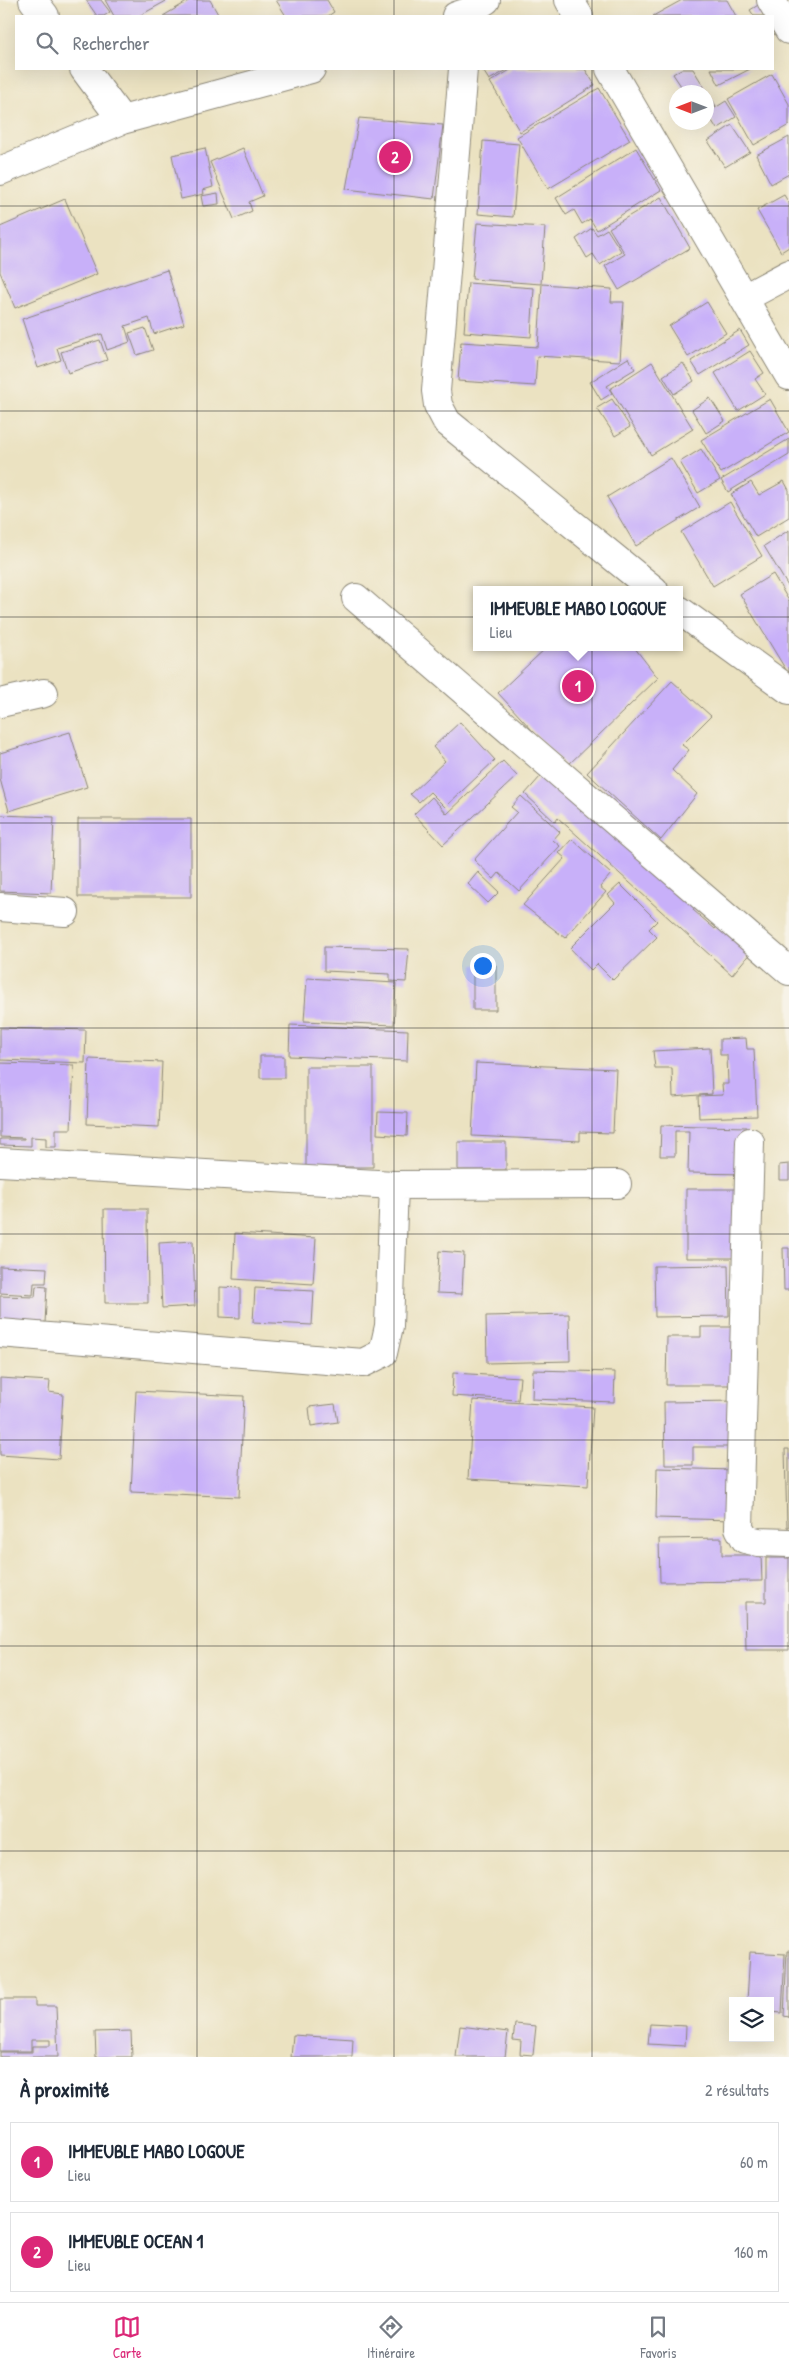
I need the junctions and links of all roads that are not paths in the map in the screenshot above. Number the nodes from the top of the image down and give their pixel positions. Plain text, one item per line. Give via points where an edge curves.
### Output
1 (34, 0) edge
2 (569, 0) edge
3 (771, 0) edge
4 (45, 15) edge
5 (578, 15) edge
6 (789, 30) edge
7 (85, 70) edge
8 (307, 70) edge
9 (463, 70) edge
10 (611, 70) edge
11 (122, 120) junction
12 (0, 171) edge
13 (789, 274) edge
14 (744, 298) junction
15 (789, 376) edge
16 (649, 586) edge
17 (356, 598) dead end
18 (683, 613) edge
19 (789, 690) edge
20 (44, 693) dead end
21 (0, 703) edge
22 (0, 907) edge
23 (65, 912) dead end
24 (789, 971) edge
25 (750, 1142) dead end
26 (0, 1162) edge
27 (617, 1184) dead end
28 (394, 1185) junction
29 (0, 1332) edge
30 (789, 1543) edge

1 - 4 street
2 - 5 street
3 - 6 street
7 - 11 street
8 - 11 street
9 - 16 street via 436,391 438,405 447,422
10 - 14 street
11 - 12 street
13 - 14 street
14 - 15 street
17 - 24 street
18 - 19 street
20 - 21 street
22 - 23 street
25 - 30 street via 739,1528 745,1539
26 - 28 street
27 - 28 street
28 - 29 street via 389,1326 383,1353 363,1363

